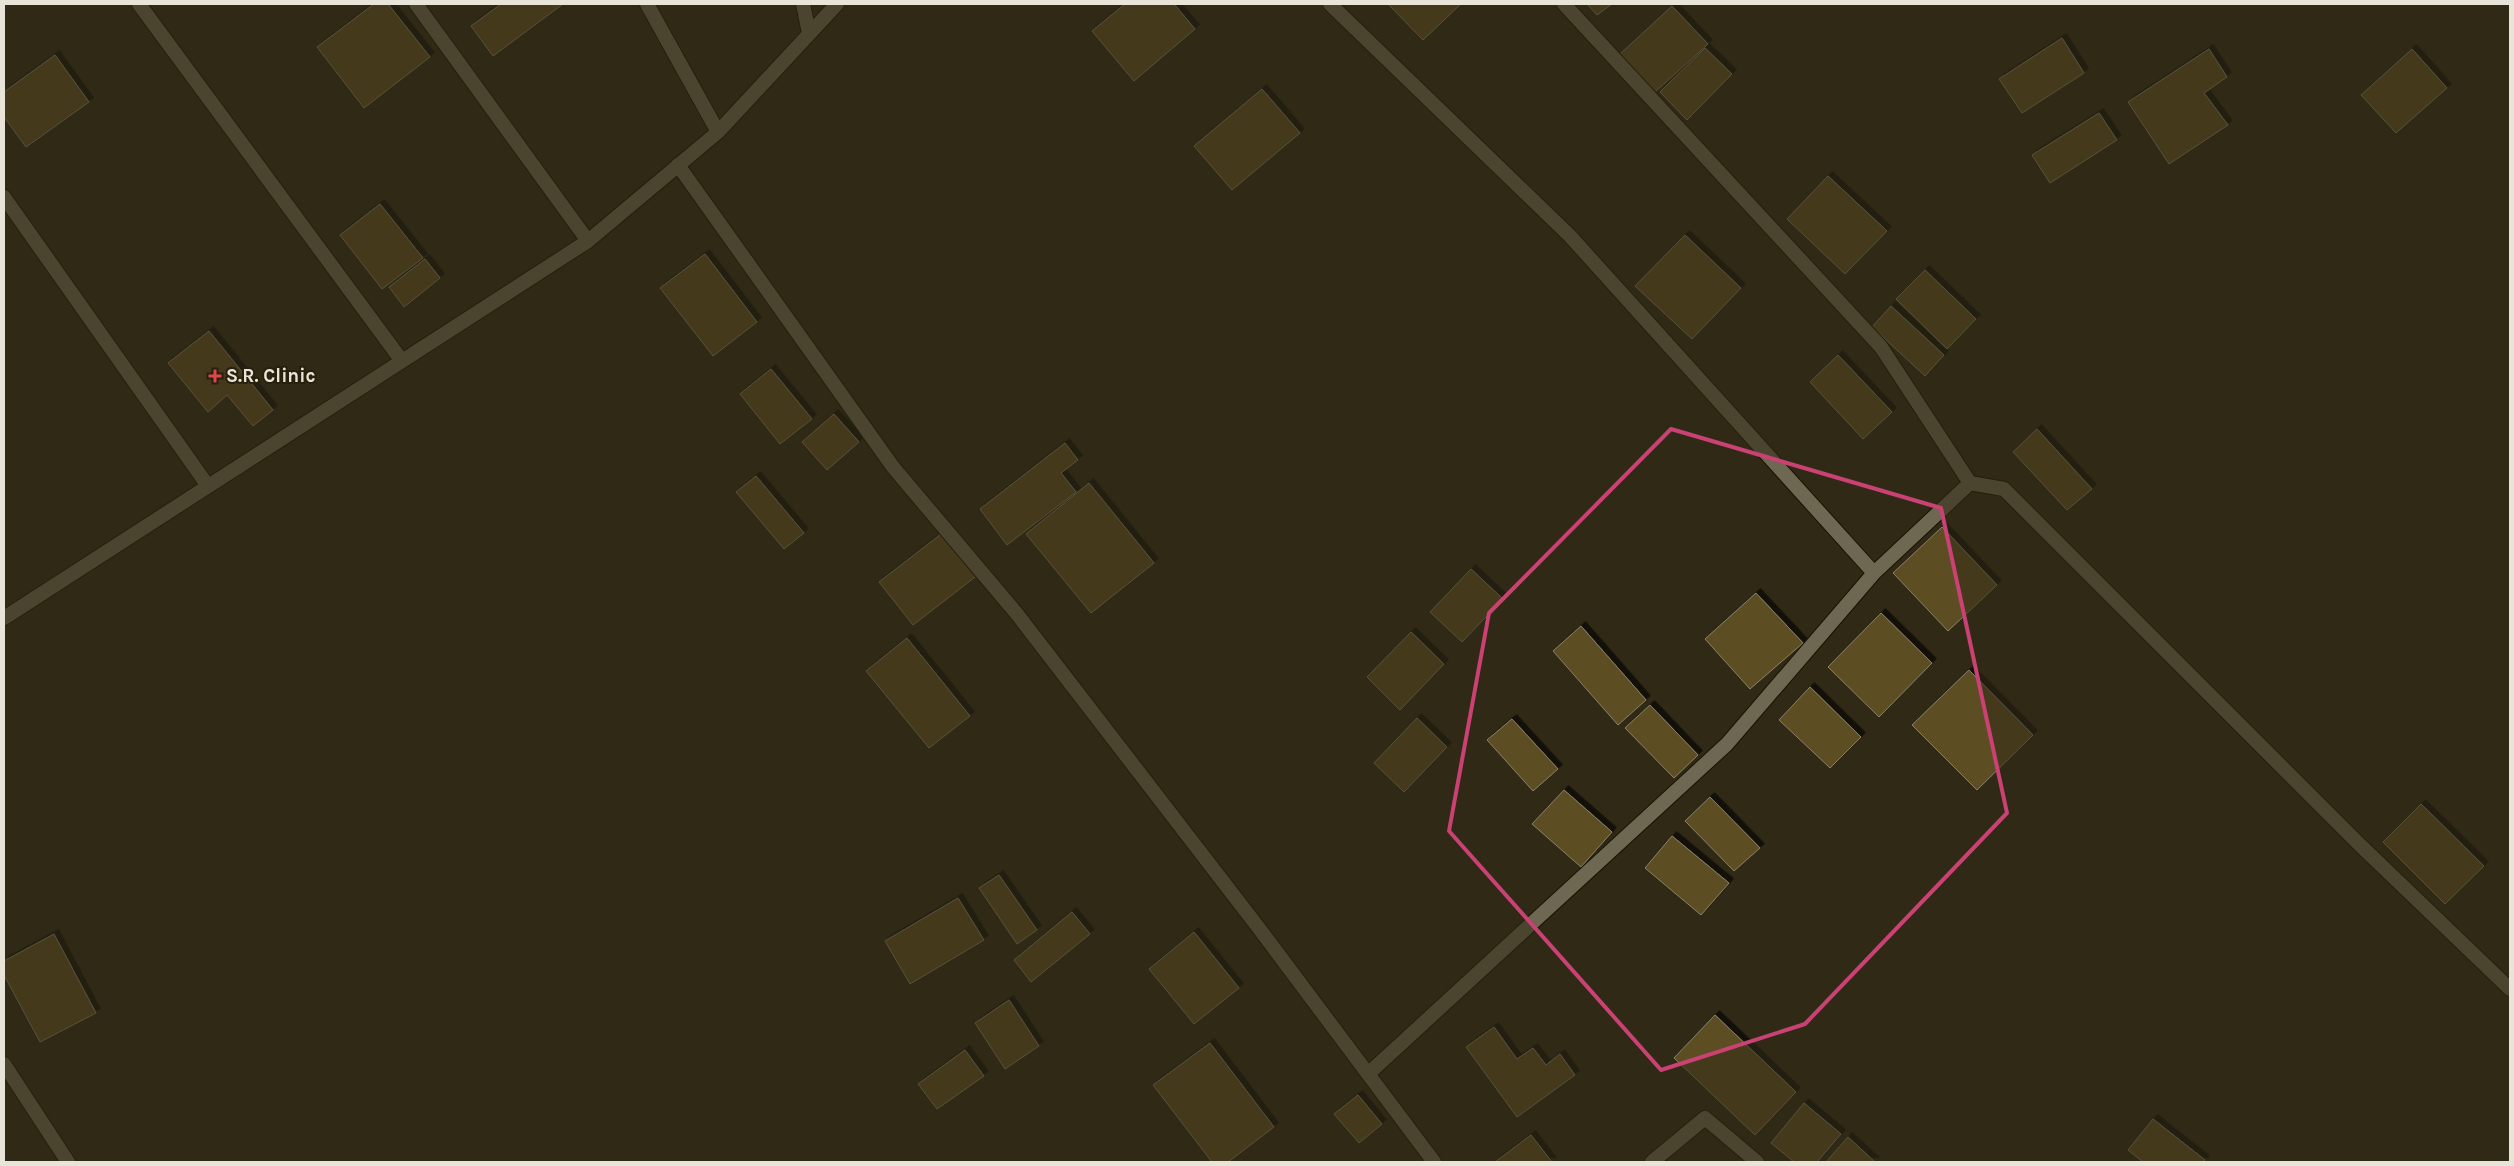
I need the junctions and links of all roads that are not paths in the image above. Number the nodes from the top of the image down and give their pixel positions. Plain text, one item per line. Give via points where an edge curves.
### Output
1 (138, 4) edge
2 (416, 4) edge
3 (647, 4) edge
4 (803, 4) edge
5 (836, 4) edge
6 (1330, 4) edge
7 (1564, 4) edge
8 (809, 33) junction
9 (718, 132) junction
10 (678, 165) junction
11 (4, 197) edge
12 (588, 241) junction
13 (402, 361) junction
14 (1970, 484) junction
15 (208, 486) junction
16 (1874, 573) junction
17 (4, 618) edge
18 (2510, 989) edge
19 (4, 1064) edge
20 (1368, 1074) junction
21 (68, 1162) edge
22 (1434, 1162) edge
23 (1652, 1162) edge
24 (1757, 1162) edge

1 - 13 street
2 - 12 street
3 - 9 street
4 - 8 street
5 - 8 street
6 - 16 street via 1570,236
7 - 14 street via 1881,347
8 - 9 street
9 - 10 street
10 - 12 street
10 - 20 street via 893,467 1017,614
11 - 15 street
12 - 13 street
13 - 15 street
14 - 16 street
14 - 18 street via 2004,489 2359,844
15 - 17 street
16 - 20 street via 1726,744
19 - 21 street
20 - 22 street
23 - 24 street via 1705,1118

